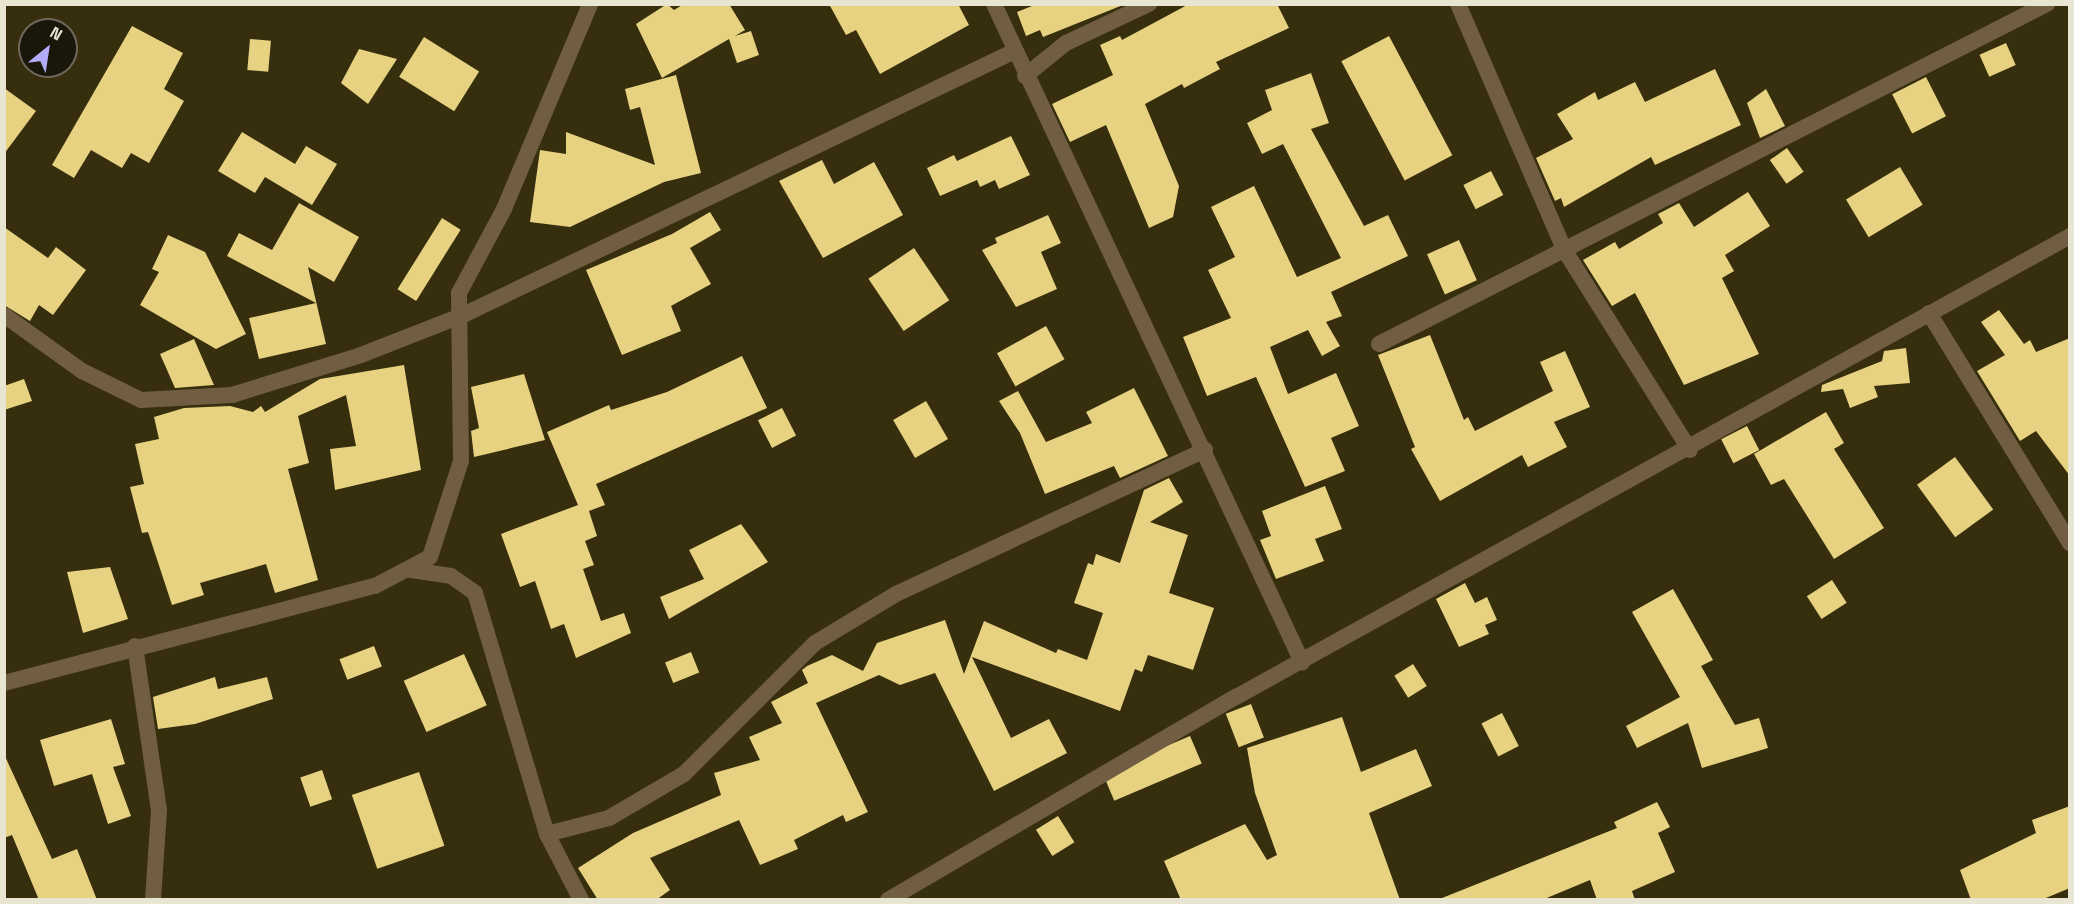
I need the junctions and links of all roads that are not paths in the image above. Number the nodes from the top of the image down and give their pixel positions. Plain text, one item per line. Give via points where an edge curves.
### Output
1 (590, 4) edge
2 (994, 4) edge
3 (1149, 4) edge
4 (1458, 4) edge
5 (2047, 4) edge
6 (1013, 52) junction
7 (1025, 76) junction
8 (2070, 236) edge
9 (1565, 251) junction
10 (1929, 313) junction
11 (4, 315) edge
12 (463, 315) junction
13 (1379, 344) dead end
14 (1205, 450) junction
15 (1690, 450) junction
16 (2070, 543) edge
17 (411, 570) junction
18 (135, 646) junction
19 (1302, 662) junction
20 (4, 683) edge
21 (547, 834) junction
22 (153, 900) edge
23 (581, 900) edge
24 (888, 900) edge

1 - 12 street via 504,209 459,293
2 - 6 street
3 - 7 street via 1066,43
4 - 9 street
5 - 9 street
6 - 7 street
6 - 12 street
7 - 14 street
8 - 10 street
9 - 13 street
9 - 15 street
10 - 15 street
10 - 16 street
11 - 12 street via 82,371 141,400 232,395 361,356
12 - 17 street via 461,461 430,557
14 - 19 street
14 - 21 street via 896,594 815,643 684,774 609,818
15 - 19 street
17 - 18 street via 344,594
17 - 21 street via 451,576 475,593
18 - 20 street
18 - 22 street via 159,810
19 - 24 street
21 - 23 street

